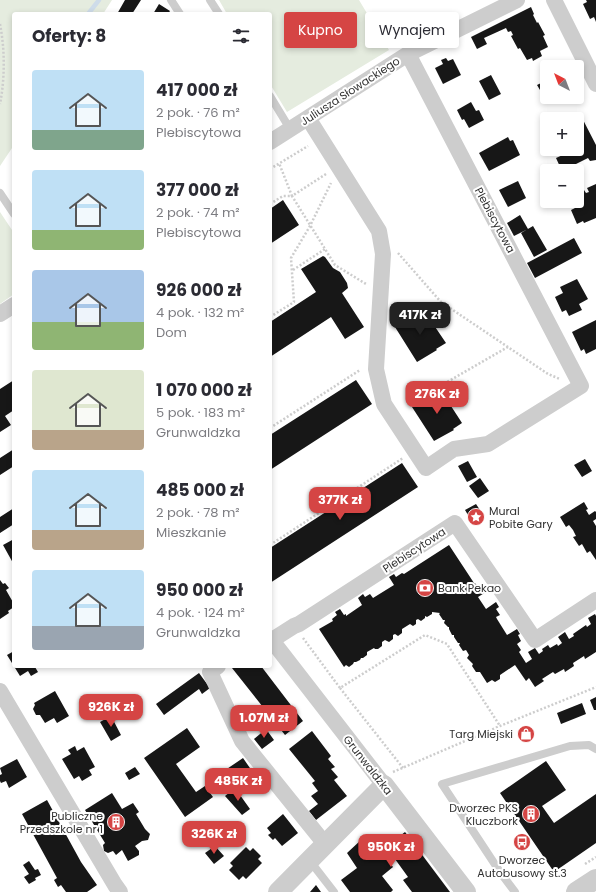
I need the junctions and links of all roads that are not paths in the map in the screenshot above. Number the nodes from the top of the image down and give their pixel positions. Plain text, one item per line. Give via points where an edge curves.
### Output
1 (171, 0) edge
2 (210, 0) edge
3 (517, 0) edge
4 (554, 0) edge
5 (179, 12) edge
6 (218, 12) edge
7 (408, 54) junction
8 (596, 84) edge
9 (272, 99) edge
10 (308, 118) junction
11 (290, 129) junction
12 (272, 141) edge
13 (0, 193) edge
14 (12, 211) edge
15 (12, 307) edge
16 (0, 314) edge
17 (596, 600) edge
18 (272, 638) edge
19 (272, 640) edge
20 (215, 668) edge
21 (0, 691) edge
22 (596, 749) edge
23 (386, 779) junction
24 (325, 844) junction
25 (309, 860) junction
26 (596, 878) edge
27 (120, 892) edge
28 (278, 892) edge
29 (334, 892) edge
30 (466, 892) edge
31 (515, 892) edge
32 (576, 892) edge

1 - 5 lane
2 - 6 lane
3 - 7 street, Juliusza Słowackiego
4 - 8 street
7 - 10 street, Juliusza Słowackiego
7 - 10 street, Plebiscytowa via 582,386 488,444 454,449 426,468 384,404 376,368 383,254 379,231
9 - 11 lane
10 - 11 street, Juliusza Słowackiego
11 - 12 street, Juliusza Słowackiego
13 - 14 lane
15 - 16 street
17 - 18 street, Plebiscytowa via 534,640 455,523 299,624
19 - 23 street, Grunwaldzka
20 - 24 street via 210,672 242,741
21 - 27 street
22 - 31 lane via 589,745 570,746 442,784
23 - 24 street
23 - 30 street, Grunwaldzka
24 - 25 street
25 - 28 street
25 - 29 lane
26 - 32 street

